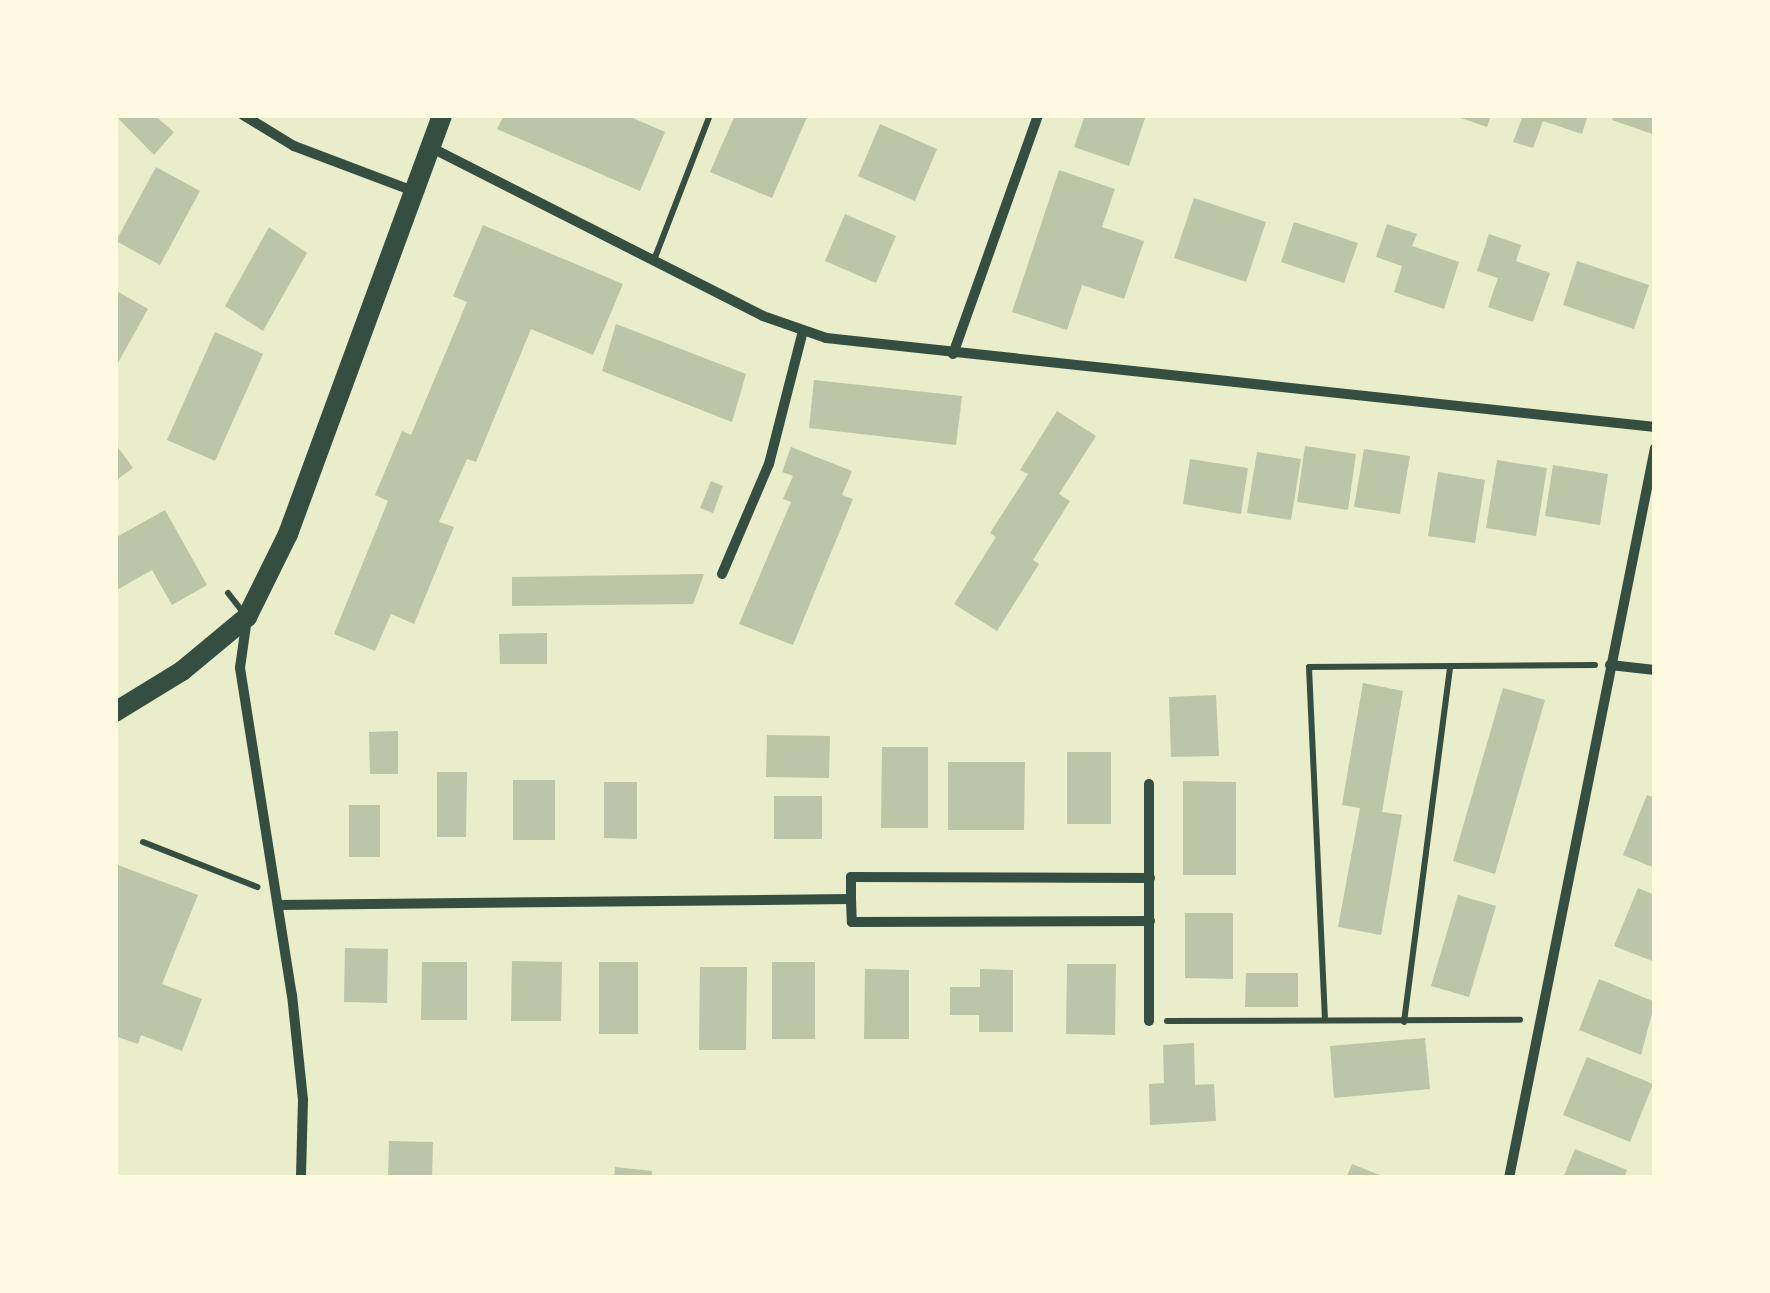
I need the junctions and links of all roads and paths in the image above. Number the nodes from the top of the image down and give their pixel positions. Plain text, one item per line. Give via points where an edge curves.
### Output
1 (243, 115) edge
2 (442, 115) edge
3 (710, 115) edge
4 (1038, 115) edge
5 (430, 147) junction
6 (413, 192) junction
7 (654, 260) junction
8 (803, 331) junction
9 (953, 354) junction
10 (1655, 428) edge
11 (1655, 448) edge
12 (722, 574) dead end
13 (228, 593) dead end
14 (247, 617) junction
15 (1610, 665) junction
16 (1450, 666) junction
17 (1655, 670) edge
18 (115, 712) edge
19 (1149, 784) dead end
20 (143, 842) dead end
21 (1150, 878) junction
22 (851, 899) junction
23 (275, 900) junction
24 (1150, 921) junction
25 (1541, 1019) junction
26 (1325, 1020) junction
27 (1149, 1021) joint
28 (1404, 1022) junction
29 (301, 1178) edge
30 (1508, 1178) edge

1 - 6 street via 294,146
2 - 5 main road
3 - 7 lane
4 - 9 street
5 - 6 main road
5 - 7 street
6 - 14 main road via 288,534
7 - 8 street
8 - 9 street
8 - 12 street via 769,464
9 - 10 street
11 - 15 street
13 - 14 lane
14 - 18 main road via 182,672
14 - 23 street via 240,668
15 - 16 path
15 - 17 street
15 - 25 street
16 - 26 path via 1308,668
16 - 28 path
19 - 21 street
20 - 23 path
21 - 22 street via 850,877
21 - 24 street
22 - 23 street
22 - 24 street via 852,922
23 - 29 street via 303,1099
24 - 27 street
25 - 28 path
25 - 30 street
26 - 27 path
26 - 28 path

